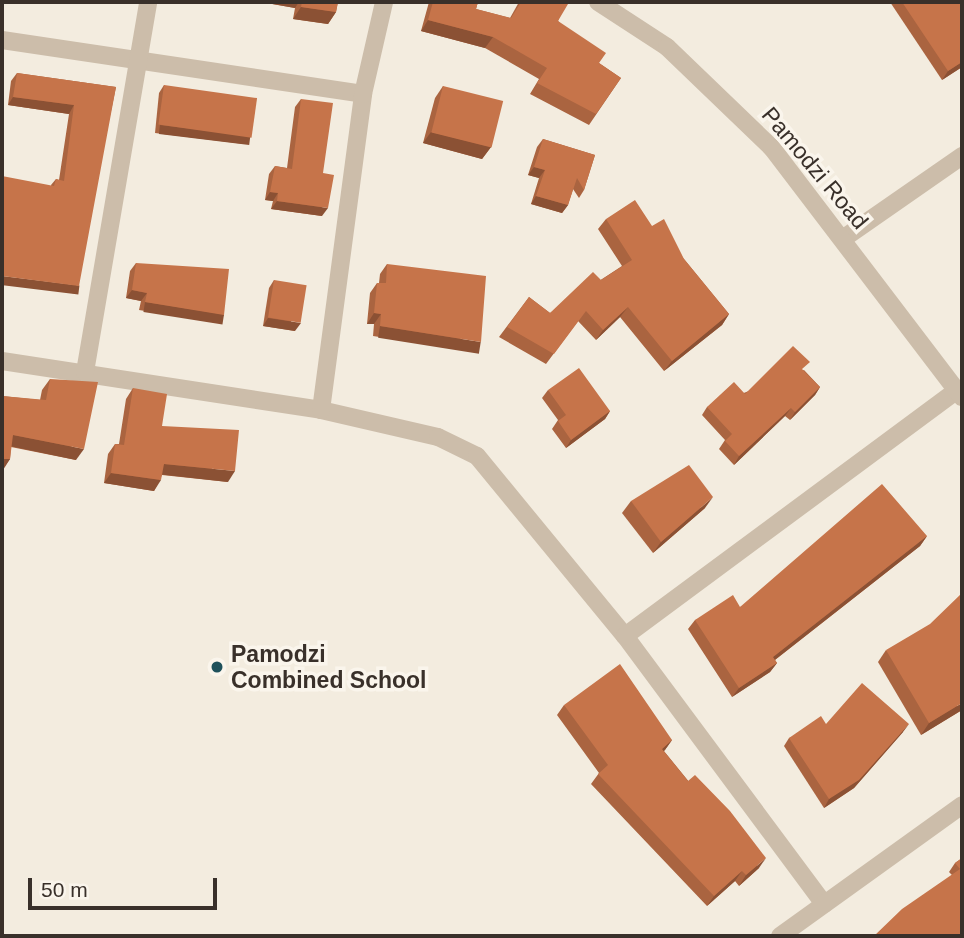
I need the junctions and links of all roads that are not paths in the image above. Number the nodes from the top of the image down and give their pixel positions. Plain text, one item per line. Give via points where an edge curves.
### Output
1 (148, 2) edge
2 (384, 2) edge
3 (598, 2) edge
4 (2, 40) edge
5 (140, 59) junction
6 (363, 94) junction
7 (962, 156) edge
8 (844, 238) junction
9 (2, 361) edge
10 (85, 372) junction
11 (960, 393) edge
12 (321, 410) junction
13 (625, 636) junction
14 (962, 804) edge
15 (824, 904) junction
16 (780, 936) edge

1 - 5 street
2 - 6 street
3 - 8 street, Pamodzi Road via 667,47 772,148
4 - 5 street
5 - 6 street
5 - 10 street
6 - 12 street
7 - 8 street
8 - 11 street, Pamodzi Road
9 - 10 street
10 - 12 street
11 - 13 street
12 - 13 street via 438,437 477,456
13 - 15 street
14 - 15 street
15 - 16 street

